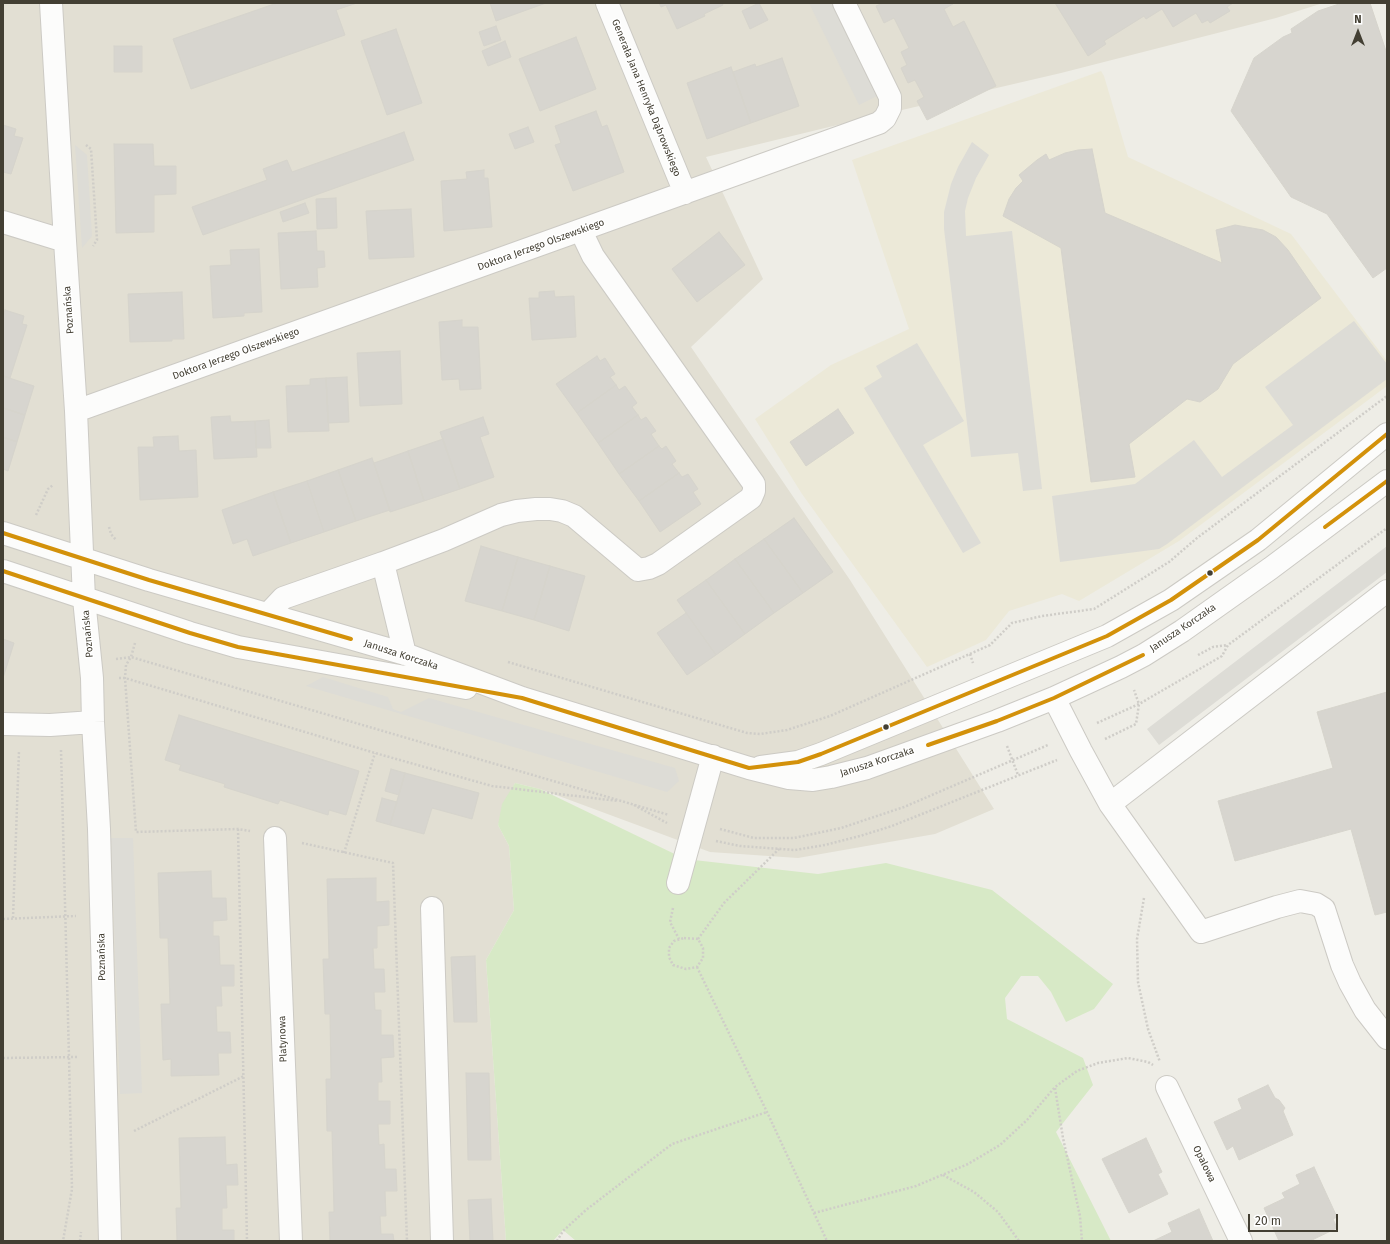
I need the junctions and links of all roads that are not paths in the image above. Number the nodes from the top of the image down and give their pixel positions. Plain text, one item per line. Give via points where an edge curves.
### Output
1 (51, 3) edge
2 (607, 3) edge
3 (844, 3) edge
4 (685, 193) junction
5 (3, 222) edge
6 (581, 230) junction
7 (65, 241) junction
8 (76, 411) junction
9 (1387, 434) edge
10 (1387, 481) edge
11 (3, 533) edge
12 (83, 558) junction
13 (383, 564) junction
14 (3, 571) edge
15 (1387, 591) edge
16 (84, 599) junction
17 (268, 614) junction
18 (405, 654) junction
19 (522, 698) junction
20 (1054, 698) junction
21 (93, 722) junction
22 (12, 724) edge
23 (713, 756) junction
24 (749, 768) junction
25 (1110, 804) junction
26 (275, 838) road end
27 (678, 883) road end
28 (432, 908) dead end
29 (1387, 1038) edge
30 (1165, 1079) road end
31 (110, 1241) edge
32 (291, 1241) edge
33 (442, 1241) edge
34 (1241, 1241) edge

1 - 7 street, Poznańska
2 - 4 street, Generała Jana Henryka Dąbrowskiego
3 - 4 street, Doktora Jerzego Olszewskiego via 890,97 890,108 885,118 879,123
4 - 6 street, Doktora Jerzego Olszewskiego
5 - 7 street
6 - 8 street, Doktora Jerzego Olszewskiego
6 - 13 street via 593,256 754,484 751,498 658,564 638,570 574,516 550,509 517,511 501,515
7 - 8 street, Poznańska
8 - 12 street, Poznańska
9 - 24 street, Janusza Korczaka via 1258,540 1171,600 1107,636 821,754 798,762
10 - 20 street, Janusza Korczaka via 1182,631 1132,661
11 - 12 street, Janusza Korczaka
12 - 16 street, Poznańska
12 - 17 street, Janusza Korczaka
13 - 17 street via 283,598
13 - 18 street
14 - 16 street, Janusza Korczaka
15 - 25 street
16 - 19 street, Janusza Korczaka via 238,647
16 - 21 street, Poznańska via 92,678
17 - 18 street, Janusza Korczaka
18 - 19 street, Janusza Korczaka
19 - 23 street, Janusza Korczaka
20 - 24 street, Janusza Korczaka via 874,765 831,777 813,780 788,778
20 - 25 street
21 - 22 street
21 - 31 street, Poznańska via 100,829
23 - 24 street, Janusza Korczaka
23 - 27 street
25 - 29 street via 1201,932 1300,901 1316,904 1324,909 1350,983
26 - 32 street, Platynowa
28 - 33 street
30 - 34 street, Opalowa

